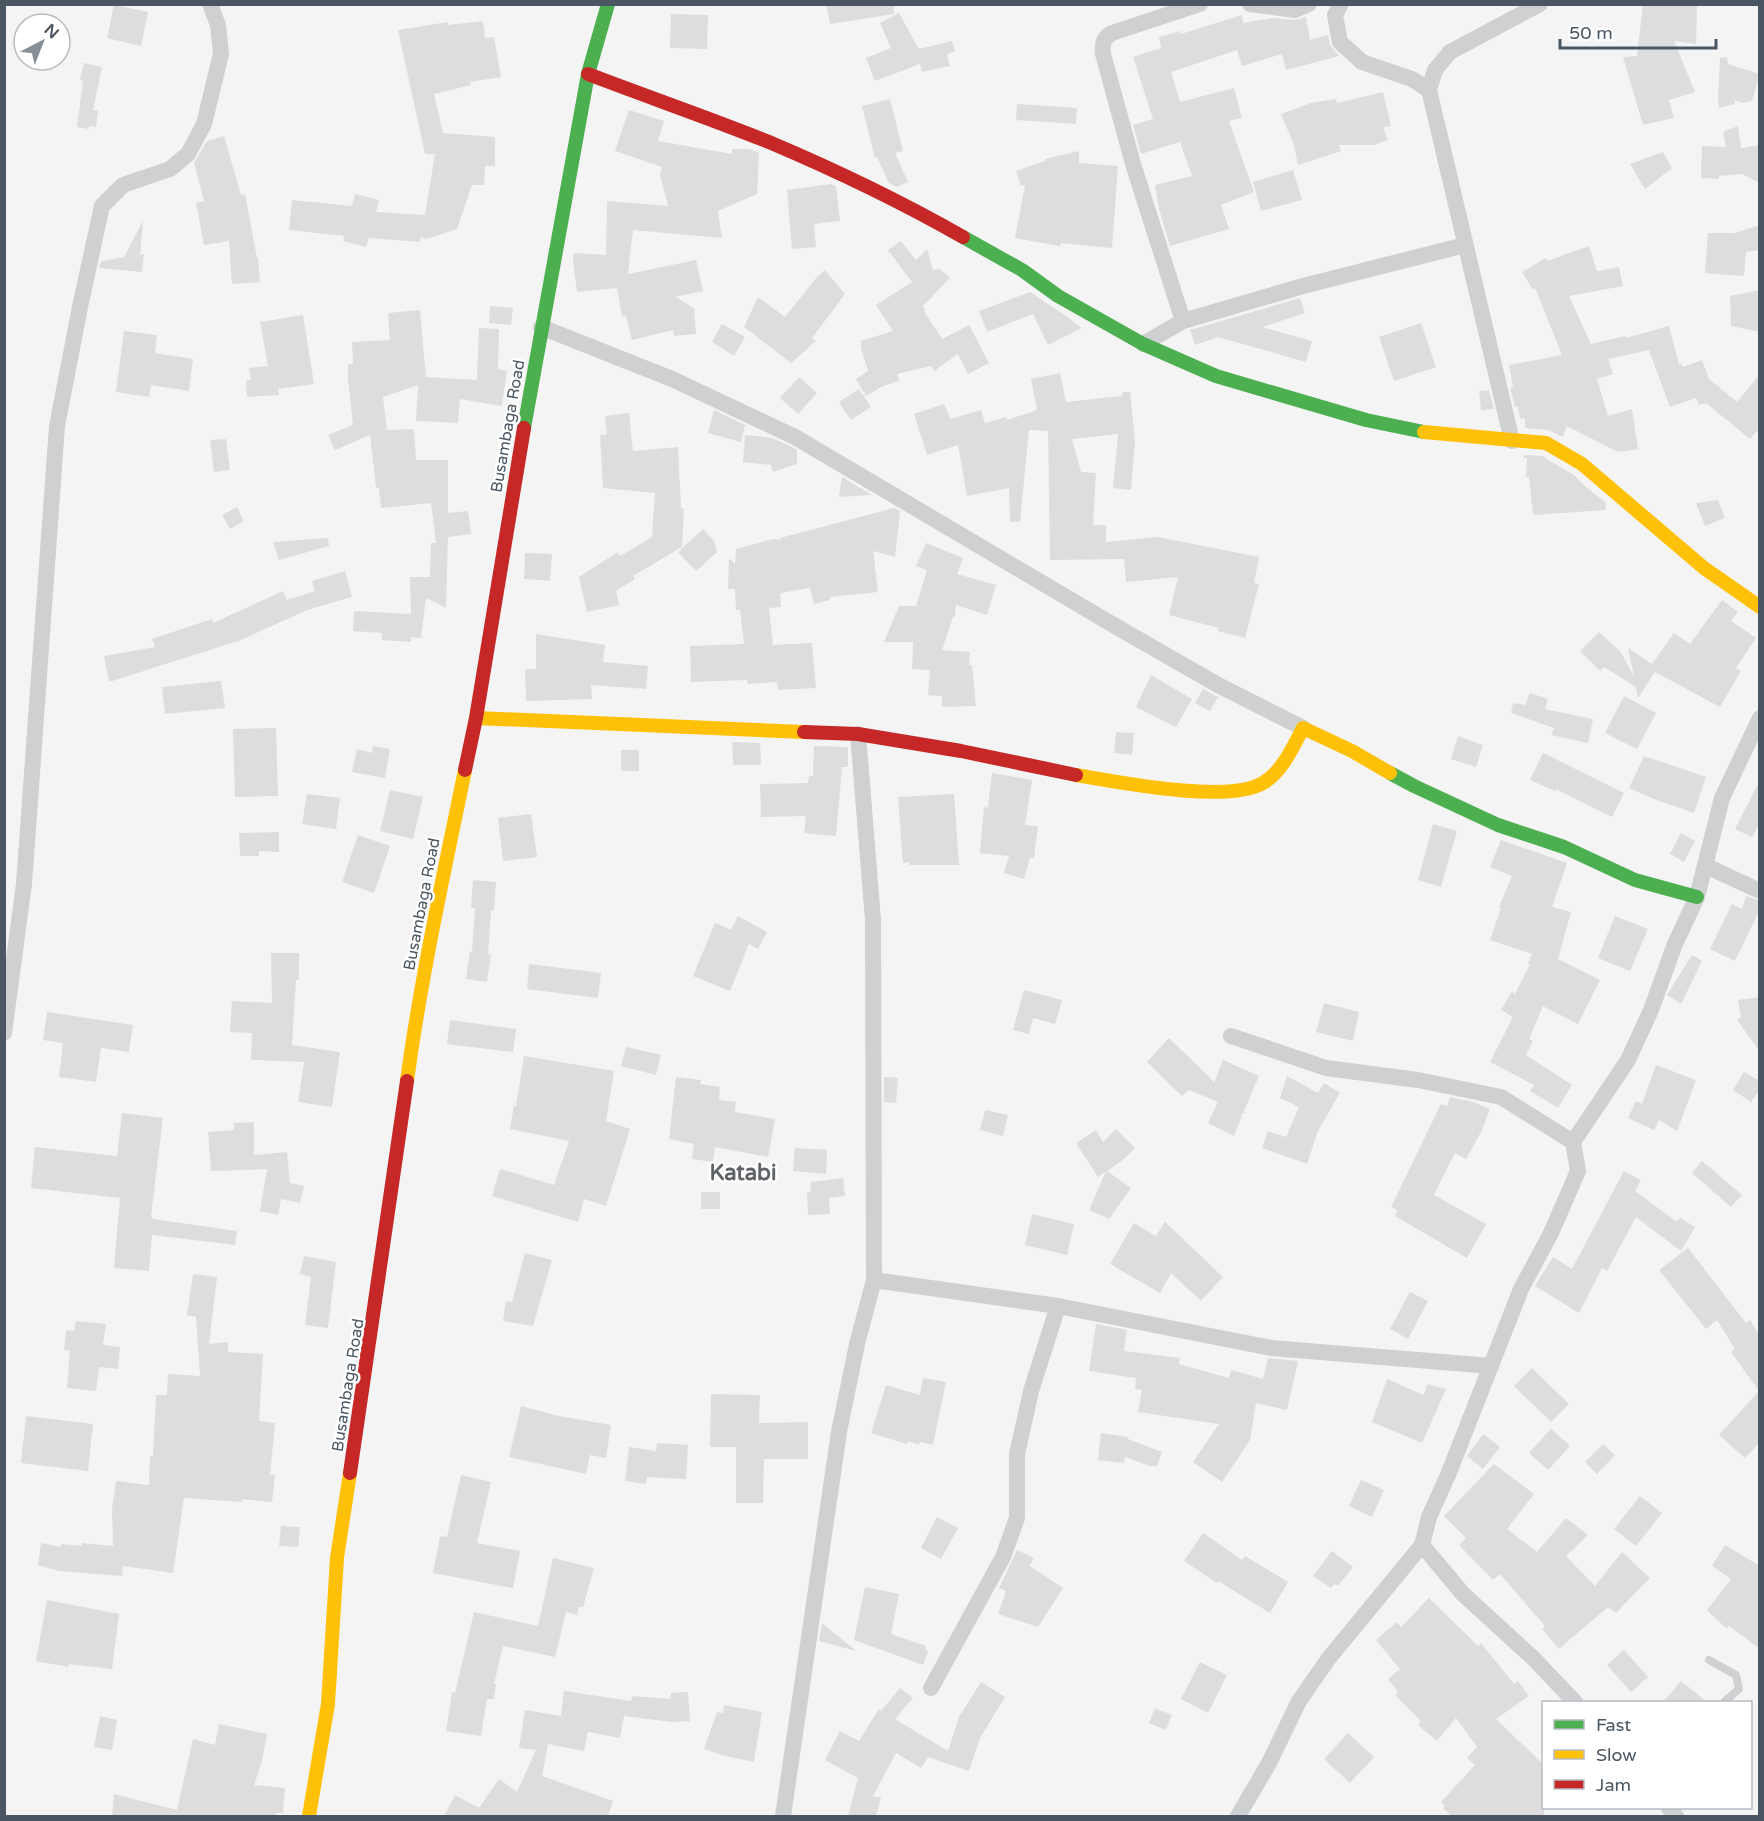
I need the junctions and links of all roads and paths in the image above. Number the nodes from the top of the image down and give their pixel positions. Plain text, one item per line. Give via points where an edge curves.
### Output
1 (210, 4) edge
2 (608, 4) edge
3 (1200, 4) edge
4 (1250, 4) edge
5 (1310, 4) edge
6 (1341, 4) edge
7 (1540, 4) edge
8 (588, 74) junction
9 (1429, 90) junction
10 (1465, 245) junction
11 (1184, 321) junction
12 (542, 327) junction
13 (1143, 344) junction
14 (1512, 441) junction
15 (1760, 608) edge
16 (476, 718) junction
17 (1760, 718) edge
18 (1303, 728) junction
19 (858, 734) junction
20 (1706, 866) junction
21 (1760, 891) edge
22 (1696, 897) junction
23 (4, 1033) edge
24 (1231, 1036) dead end
25 (1573, 1142) junction
26 (874, 1280) junction
27 (1058, 1306) junction
28 (1491, 1366) junction
29 (1422, 1545) junction
30 (1709, 1660) dead end
31 (931, 1688) dead end
32 (1574, 1701) edge
33 (1725, 1701) edge
34 (309, 1816) edge
35 (783, 1816) edge
36 (1238, 1816) edge

1 - 23 street via 218,25 221,54 204,124 188,154 170,169 123,185 102,207 81,302 57,426 24,884
2 - 8 street, Busambaga Road
3 - 11 street via 1112,33 1102,44 1133,164
4 - 5 street via 1295,10
6 - 9 street via 1335,15 1340,42 1362,62 1412,78
7 - 9 street via 1450,52 1435,70
8 - 12 street, Busambaga Road
8 - 13 street via 841,174 928,217
9 - 10 street
10 - 11 street
10 - 14 street
11 - 13 street
12 - 16 street, Busambaga Road
12 - 18 street via 672,378 795,437 1218,685
13 - 14 street via 1216,376 1366,420 1431,434
14 - 15 street via 1546,443 1582,464 1704,568
16 - 19 street
16 - 34 street, Busambaga Road via 414,1029 337,1558 328,1704
17 - 20 street via 1722,798
18 - 19 street via 1275,774 1240,792 1127,784
18 - 22 street via 1498,825 1564,847 1635,880
19 - 26 street via 873,920
20 - 21 street
20 - 22 street
22 - 25 street via 1628,1060
24 - 25 street via 1326,1068 1418,1080 1501,1097
25 - 28 street via 1578,1171 1521,1289
26 - 27 street
26 - 35 street via 839,1432
27 - 28 street via 1271,1348
27 - 31 street via 1031,1391 1017,1454 1017,1518 1003,1557
28 - 29 street via 1429,1516
29 - 32 street via 1462,1594
29 - 36 street via 1329,1658 1299,1701
30 - 33 lane via 1736,1675 1738,1689

